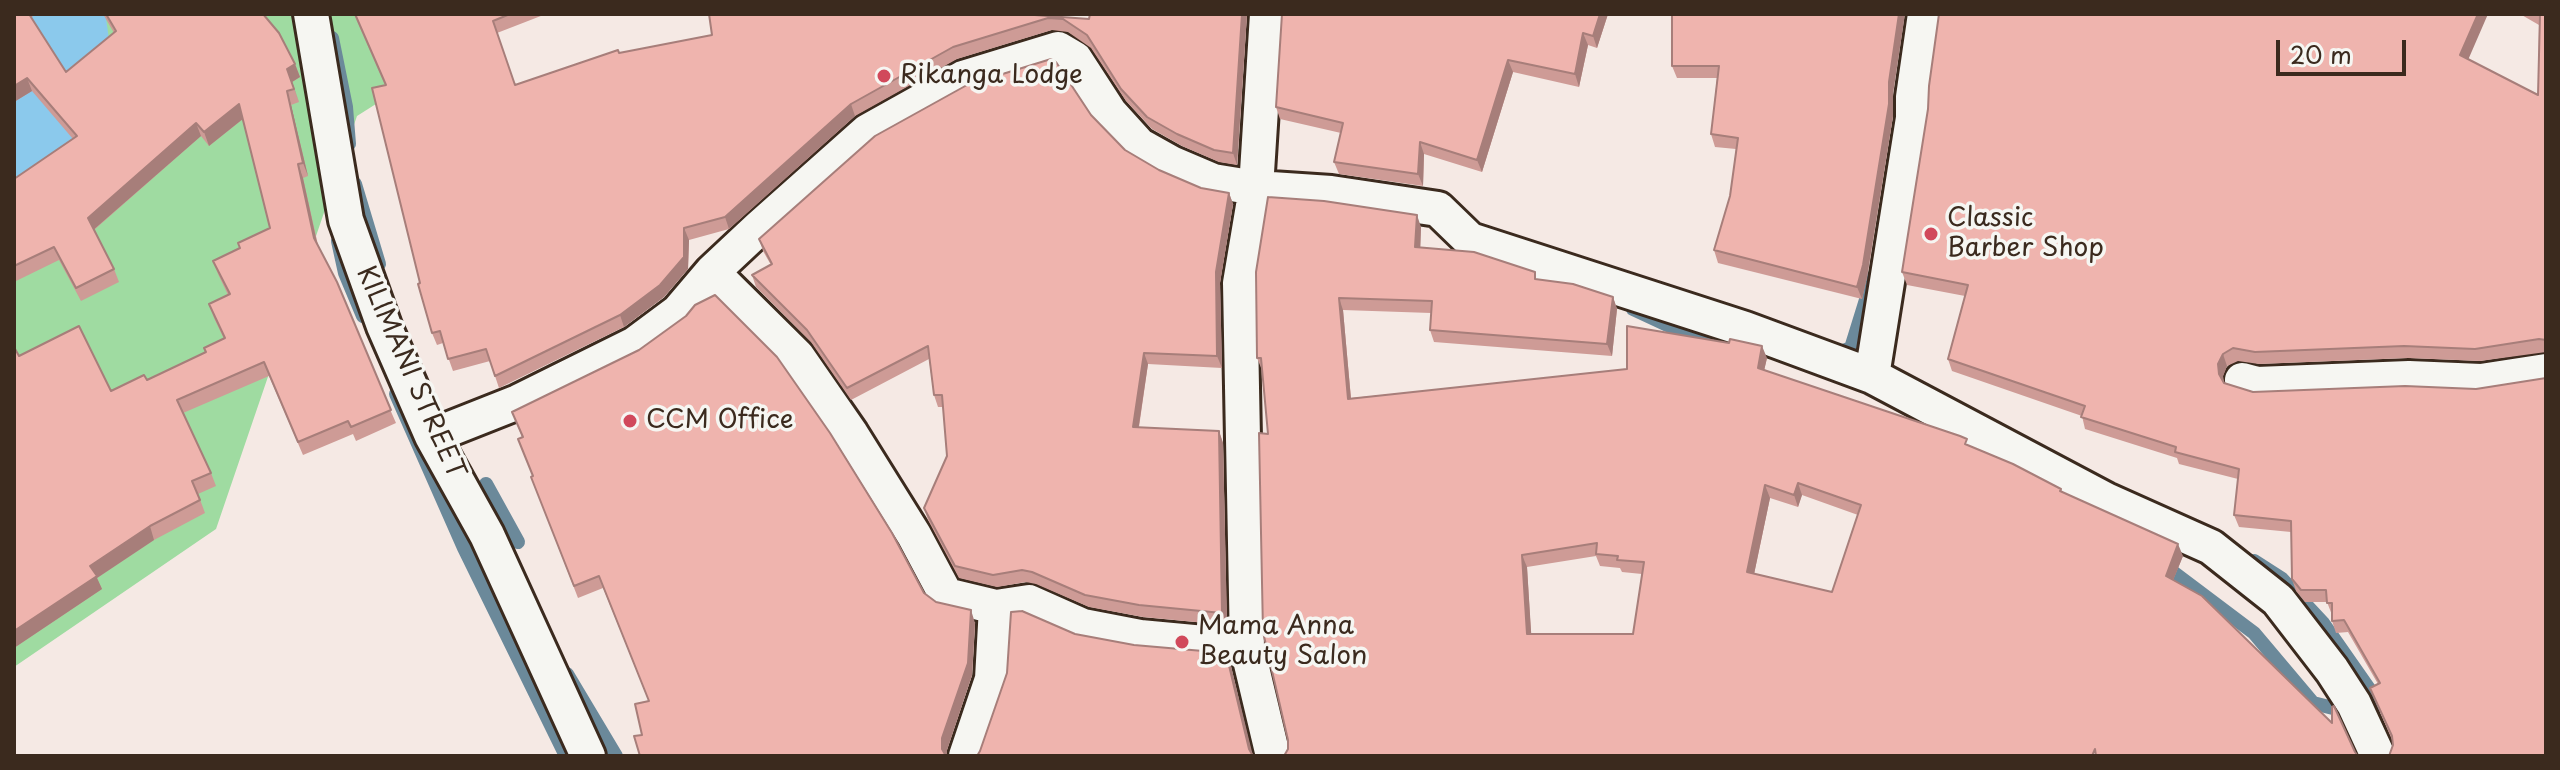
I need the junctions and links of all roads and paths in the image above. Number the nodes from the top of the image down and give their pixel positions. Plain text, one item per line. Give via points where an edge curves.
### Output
1 (311, 14) edge
2 (1267, 14) edge
3 (1925, 14) edge
4 (1256, 188) junction
5 (712, 272) junction
6 (2546, 371) edge
7 (1872, 376) junction
8 (2242, 380) dead end
9 (432, 436) junction
10 (996, 607) junction
11 (1247, 647) junction
12 (588, 756) edge
13 (966, 756) edge
14 (1273, 756) edge
15 (2378, 756) edge

1 - 9 street, KILIMANI STREET via 346,220
2 - 4 street
3 - 7 street
4 - 5 street via 1213,181 1139,145 1110,113 1075,59 1058,49 963,78 868,131
4 - 7 street via 1438,209 1470,240
4 - 11 street via 1240,283
5 - 9 street via 678,312 635,344 518,402
5 - 10 street via 797,356 906,522 946,595
6 - 8 street via 2481,381
7 - 15 street via 2106,500 2211,547 2278,600 2354,704
9 - 12 street, KILIMANI STREET via 487,535
10 - 11 street via 1029,602 1083,626
10 - 13 street via 992,679
11 - 14 street

